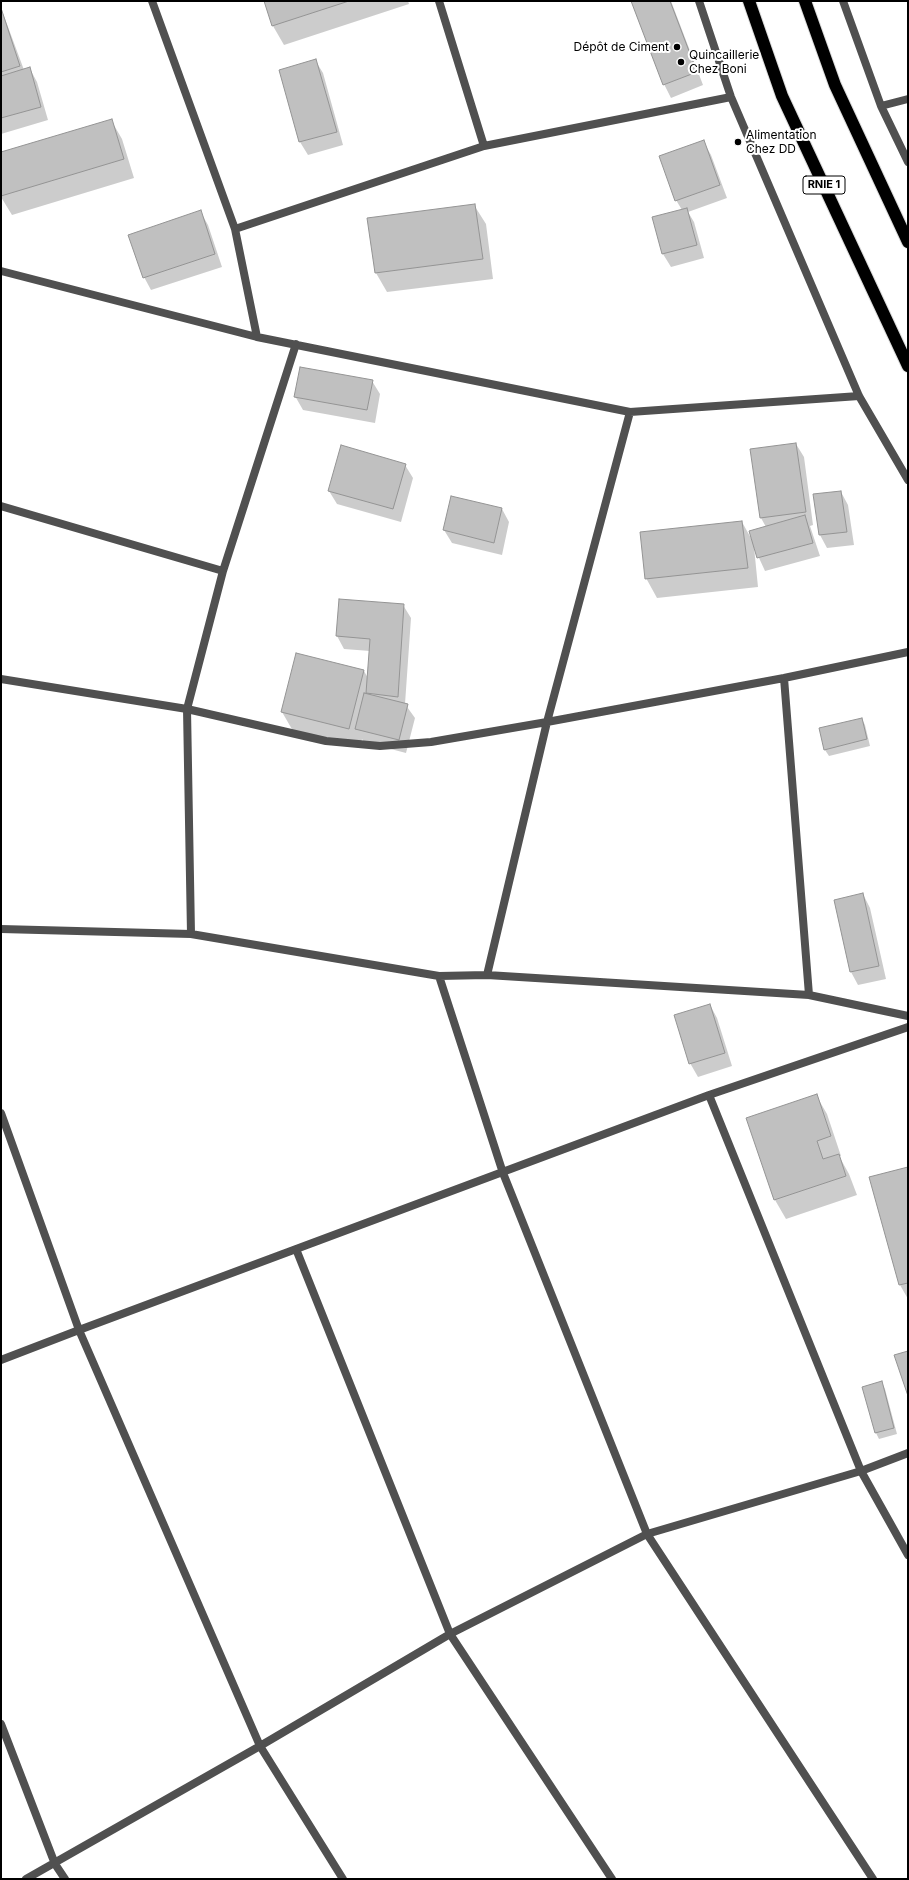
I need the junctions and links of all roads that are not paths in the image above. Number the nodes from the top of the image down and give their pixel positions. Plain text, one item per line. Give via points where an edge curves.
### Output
1 (152, 1) edge
2 (439, 1) edge
3 (699, 1) edge
4 (749, 1) edge
5 (805, 1) edge
6 (843, 1) edge
7 (731, 97) junction
8 (908, 99) edge
9 (881, 106) junction
10 (484, 146) junction
11 (908, 162) edge
12 (235, 229) junction
13 (908, 242) edge
14 (2, 273) edge
15 (257, 337) junction
16 (296, 344) junction
17 (908, 366) edge
18 (859, 396) junction
19 (630, 412) junction
20 (908, 480) edge
21 (1, 506) edge
22 (223, 571) junction
23 (908, 652) edge
24 (784, 678) junction
25 (1, 679) edge
26 (187, 709) junction
27 (546, 722) junction
28 (1, 929) edge
29 (191, 934) junction
30 (439, 976) junction
31 (487, 976) junction
32 (809, 995) junction
33 (908, 1016) edge
34 (908, 1027) edge
35 (709, 1095) junction
36 (1, 1113) edge
37 (503, 1173) junction
38 (296, 1249) junction
39 (79, 1330) junction
40 (1, 1360) edge
41 (908, 1453) edge
42 (861, 1471) junction
43 (647, 1534) junction
44 (908, 1555) edge
45 (450, 1634) junction
46 (1, 1724) edge
47 (260, 1746) junction
48 (56, 1864) junction
49 (26, 1879) edge
50 (65, 1879) edge
51 (343, 1879) edge
52 (612, 1879) edge
53 (873, 1879) edge

1 - 12 street
2 - 10 street
3 - 7 street
4 - 17 highway, RNIE 1 via 782,96
5 - 13 highway via 835,85
6 - 9 street
7 - 10 street
7 - 18 street
8 - 9 street
9 - 11 street
10 - 12 street
12 - 15 street
14 - 15 street
15 - 16 street
16 - 19 street
16 - 22 street
18 - 19 street
18 - 20 street
19 - 27 street
21 - 22 street
22 - 26 street
23 - 24 street
24 - 27 street
24 - 32 street
25 - 26 street
26 - 27 street via 326,741 380,746 431,742
26 - 29 street
27 - 31 street
28 - 29 street
29 - 30 street
30 - 31 street
30 - 37 street
31 - 32 street
32 - 33 street
34 - 35 street
35 - 37 street
35 - 42 street
36 - 39 street
37 - 38 street
37 - 43 street
38 - 39 street
38 - 45 street
39 - 40 street
39 - 47 street
41 - 42 street
42 - 43 street
42 - 44 street
43 - 45 street
43 - 53 street
45 - 47 street
45 - 52 street
46 - 48 street
47 - 48 street
47 - 51 street
48 - 49 street
48 - 50 street

